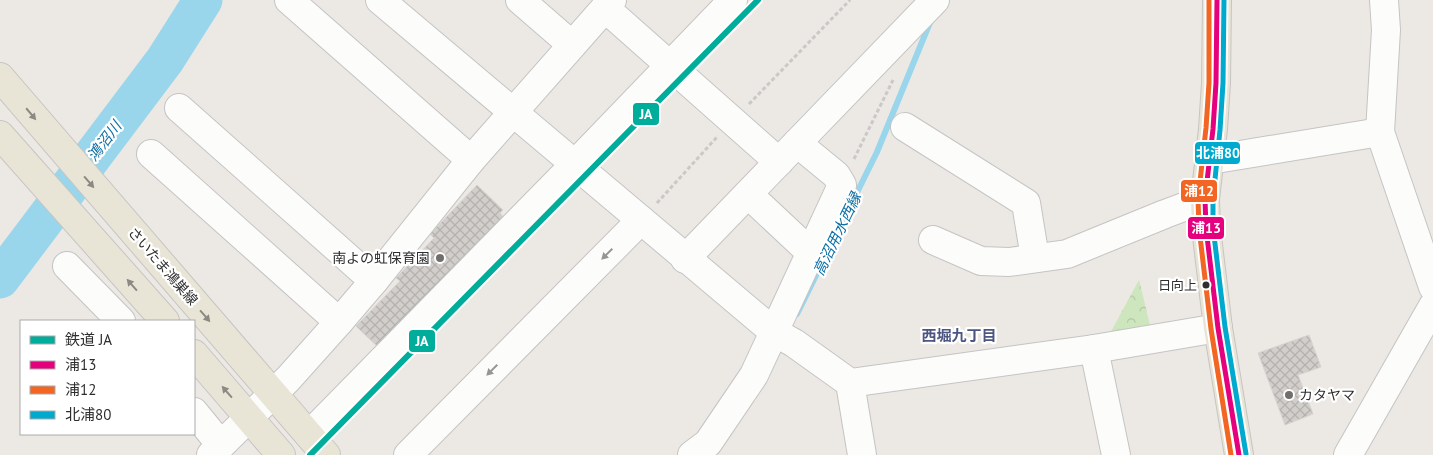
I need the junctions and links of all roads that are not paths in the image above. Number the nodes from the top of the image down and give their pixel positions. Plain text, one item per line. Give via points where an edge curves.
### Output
1 (289, 0) edge
2 (380, 0) edge
3 (520, 0) edge
4 (733, 0) edge
5 (1217, 0) edge
6 (1384, 0) edge
7 (933, 2) edge
8 (608, 4) edge
9 (572, 45) junction
10 (669, 65) junction
11 (0, 78) edge
12 (179, 108) dead end
13 (513, 112) junction
14 (905, 127) dead end
15 (1380, 132) junction
16 (0, 135) edge
17 (788, 153) junction
18 (151, 154) dead end
19 (471, 160) junction
20 (1210, 160) junction
21 (575, 164) junction
22 (748, 194) junction
23 (1205, 199) junction
24 (641, 220) junction
25 (933, 240) dead end
26 (811, 253) junction
27 (1035, 258) junction
28 (686, 259) junction
29 (67, 266) dead end
30 (374, 280) junction
31 (1433, 287) edge
32 (1433, 306) edge
33 (120, 320) edge
34 (164, 320) edge
35 (339, 322) junction
36 (1218, 328) junction
37 (784, 338) junction
38 (1094, 348) junction
39 (195, 355) edge
40 (850, 383) junction
41 (273, 394) junction
42 (195, 414) edge
43 (249, 418) junction
44 (309, 434) junction
45 (216, 450) edge
46 (281, 455) edge
47 (326, 455) edge
48 (408, 455) edge
49 (692, 455) edge
50 (862, 455) edge
51 (1116, 455) edge
52 (1239, 455) edge
53 (1348, 455) edge

1 - 19 street
2 - 13 street
3 - 9 street
4 - 10 street
5 - 20 main road via 1216,83
6 - 15 street via 1386,30
7 - 17 street
8 - 9 street
8 - 10 street
9 - 13 street
10 - 17 street
10 - 21 street
11 -> 41 main road, さいたま鴻巣線
12 - 30 street
13 - 19 street
13 - 21 street
14 - 27 street via 1026,203
15 - 20 street
15 - 31 street
34 -> 16 main road
17 - 22 street
17 - 26 street via 836,175 842,185
18 - 35 street
19 - 30 street
20 - 23 main road
21 - 24 street
21 - 44 street
22 - 26 street
22 - 28 street
23 - 27 street via 1066,254
23 - 36 main road
24 - 28 street
24 -> 48 street
25 - 27 street via 981,261 1009,262
26 - 37 street
28 - 37 street
29 - 33 street
30 - 35 street
32 - 53 street
35 - 41 street
36 - 38 street
36 - 52 main road
37 - 40 street
37 - 49 street via 754,375 708,443
38 - 40 street
38 - 51 street
43 -> 39 main road
40 - 50 street
41 - 43 street
41 - 44 main road, さいたま鴻巣線
42 - 45 street
43 - 45 street
43 - 46 main road
44 - 47 main road, さいたま鴻巣線

